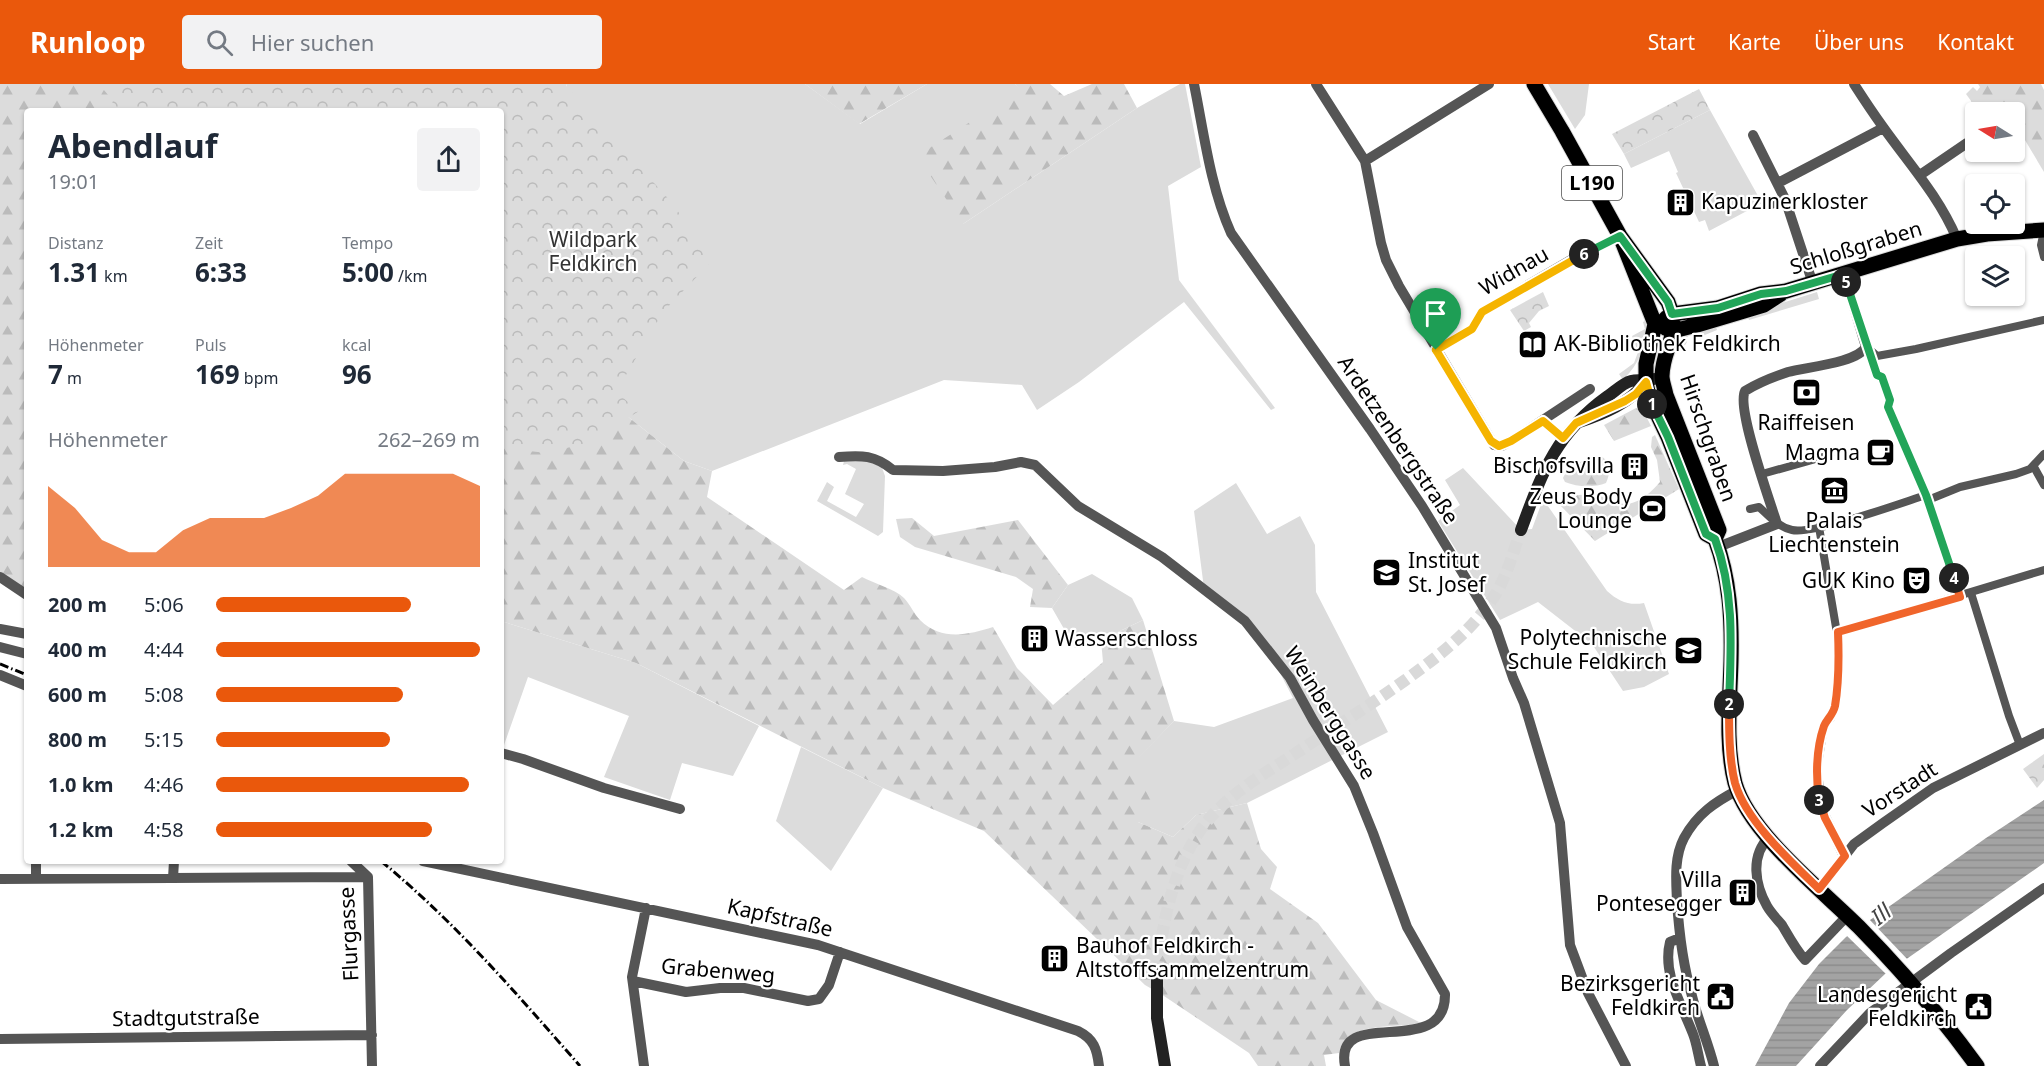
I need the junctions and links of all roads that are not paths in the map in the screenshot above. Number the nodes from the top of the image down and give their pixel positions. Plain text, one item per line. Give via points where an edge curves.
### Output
1 (1194, 84) edge
2 (1316, 84) edge
3 (1489, 84) edge
4 (1534, 84) edge
5 (1854, 84) edge
6 (1883, 128) junction
7 (1753, 135) dead end
8 (1965, 144) edge
9 (1365, 161) junction
10 (1920, 175) junction
11 (1778, 183) junction
12 (1785, 199) junction
13 (1771, 204) dead end
14 (2044, 231) edge
15 (1620, 236) junction
16 (1957, 240) junction
17 (2044, 257) edge
18 (1844, 274) junction
19 (1813, 284) junction
20 (1786, 291) junction
21 (1672, 314) junction
22 (2044, 321) edge
23 (1655, 324) junction
24 (1673, 331) junction
25 (1866, 347) junction
26 (1436, 350) junction
27 (1662, 377) junction
28 (1646, 382) junction
29 (1590, 389) dead end
30 (1543, 421) junction
31 (1563, 438) junction
32 (2044, 454) edge
33 (1830, 455) dead end
34 (839, 457) dead end
35 (2034, 467) junction
36 (1762, 474) junction
37 (2044, 485) edge
38 (1927, 498) junction
39 (1750, 509) dead end
40 (1777, 524) junction
41 (1819, 527) junction
42 (1521, 531) tunnel mouth
43 (1717, 543) junction
44 (2044, 570) edge
45 (0, 577) edge
46 (24, 593) edge
47 (1971, 593) junction
48 (1960, 597) junction
49 (0, 629) edge
50 (1838, 632) junction
51 (24, 633) edge
52 (0, 647) edge
53 (24, 653) edge
54 (0, 675) edge
55 (24, 685) edge
56 (2044, 734) edge
57 (2020, 745) junction
58 (504, 754) edge
59 (1817, 771) joint
60 (1738, 790) junction
61 (680, 809) dead end
62 (1769, 837) junction
63 (1845, 856) junction
64 (36, 864) edge
65 (174, 864) edge
66 (354, 864) edge
67 (437, 864) edge
68 (368, 877) junction
69 (173, 878) junction
70 (0, 879) edge
71 (36, 879) junction
72 (2044, 888) edge
73 (1819, 889) junction
74 (646, 908) junction
75 (1852, 921) junction
76 (1680, 938) junction
77 (840, 952) junction
78 (1157, 972) tunnel mouth
79 (1906, 976) junction
80 (633, 981) junction
81 (372, 1035) junction
82 (0, 1039) edge
83 (1344, 1063) edge
84 (372, 1066) edge
85 (644, 1066) edge
86 (1100, 1066) edge
87 (1165, 1066) edge
88 (1626, 1066) edge
89 (1701, 1066) edge
90 (1714, 1066) edge
91 (1820, 1066) edge
92 (1977, 1066) edge

1 - 88 street, Ardetzenbergstraße via 1215,186 1231,232 1390,458 1496,628 1560,823 1570,945 1588,993
2 - 9 street
3 - 9 street
4 - 15 main road, L190
5 - 6 street
6 - 10 street
6 - 11 street
7 - 11 street
8 - 10 street
9 - 26 street via 1378,231 1389,265
10 - 16 street
11 - 12 street
12 - 13 street
12 - 19 street
14 - 16 main road, Schloßgraben
14 - 17 street
15 - 21 main road, L190 via 1668,302
15 - 23 main road, L190
15 - 26 street, Widnau via 1482,312 1472,329
16 - 18 main road, Schloßgraben
18 - 19 main road, Schloßgraben
18 - 25 street
19 - 20 main road, Schloßgraben
20 - 21 main road, Schloßgraben via 1761,294 1718,308
20 - 24 main road, Schloßgraben via 1764,305
21 - 23 main road, Schloßgraben
21 - 24 main road, Hirschgraben
22 - 25 street via 1877,356
23 - 24 main road
23 - 28 main road, Hirschgraben
24 - 27 main road, Hirschgraben
25 - 36 street via 1863,353 1787,373 1745,391 1742,406
25 - 38 street via 1877,375 1882,377 1890,400 1888,407
26 - 30 street via 1494,445 1511,441
27 - 28 main road
27 - 43 main road, Hirschgraben via 1719,530
28 - 31 main road via 1630,381 1624,385 1588,410
28 - 43 main road, Hirschgraben via 1706,534
29 - 30 street
30 - 31 street
31 - 42 main road via 1545,466
32 - 35 street
33 - 36 street
34 - 83 street, Weinberggasse via 869,456 882,460 893,470 943,471 1020,462 1035,465 1078,506 1162,557 1245,621 1290,678 1354,786 1407,927 1445,994 1442,1011 1434,1022 1407,1031 1358,1036 1346,1046
35 - 37 street
35 - 38 street
36 - 40 street
38 - 41 street
38 - 48 street
39 - 40 street via 1759,507
40 - 41 street via 1794,531
40 - 43 street
41 - 50 street
43 - 60 main road, Hirschgraben via 1729,594 1730,734
44 - 47 street
45 - 46 street
47 - 48 street
47 - 57 street
48 - 50 street
49 - 51 street
50 - 59 street via 1835,708 1824,726
52 - 53 street
54 - 55 street
56 - 57 street, Vorstadt
57 - 63 street, Vorstadt via 1934,788 1864,837
58 - 61 street
59 - 63 street via 1821,808
60 - 62 main road, Hirschgraben
60 - 76 street via 1705,810 1679,851 1676,875
62 - 73 main road, Hirschgraben
62 - 75 street via 1757,854 1755,866 1760,887 1768,907 1805,960
63 - 73 street, Vorstadt
64 - 71 street
65 - 69 street
66 - 68 street
67 - 74 street, Kapfstraße
68 - 69 street, Flurgasse
68 - 81 street, Flurgasse
69 - 71 street, Flurgasse
70 - 71 street, Flurgasse
72 - 79 street via 1951,953
73 - 75 main road, Hirschgraben
74 - 77 street, Kapfstraße
74 - 80 street
75 - 79 main road, Hirschgraben
76 - 89 street via 1670,942 1668,965
76 - 90 street via 1692,998
77 - 80 street, Grabenweg via 829,984 819,999 808,1001 744,988 686,992
77 - 86 street, Kapfstraße via 1078,1031 1091,1038
78 - 87 main road via 1157,1018
79 - 91 street
79 - 92 main road, Hirschgraben
80 - 85 street
81 - 82 street, Stadtgutstraße
81 - 84 street, Flurgasse

